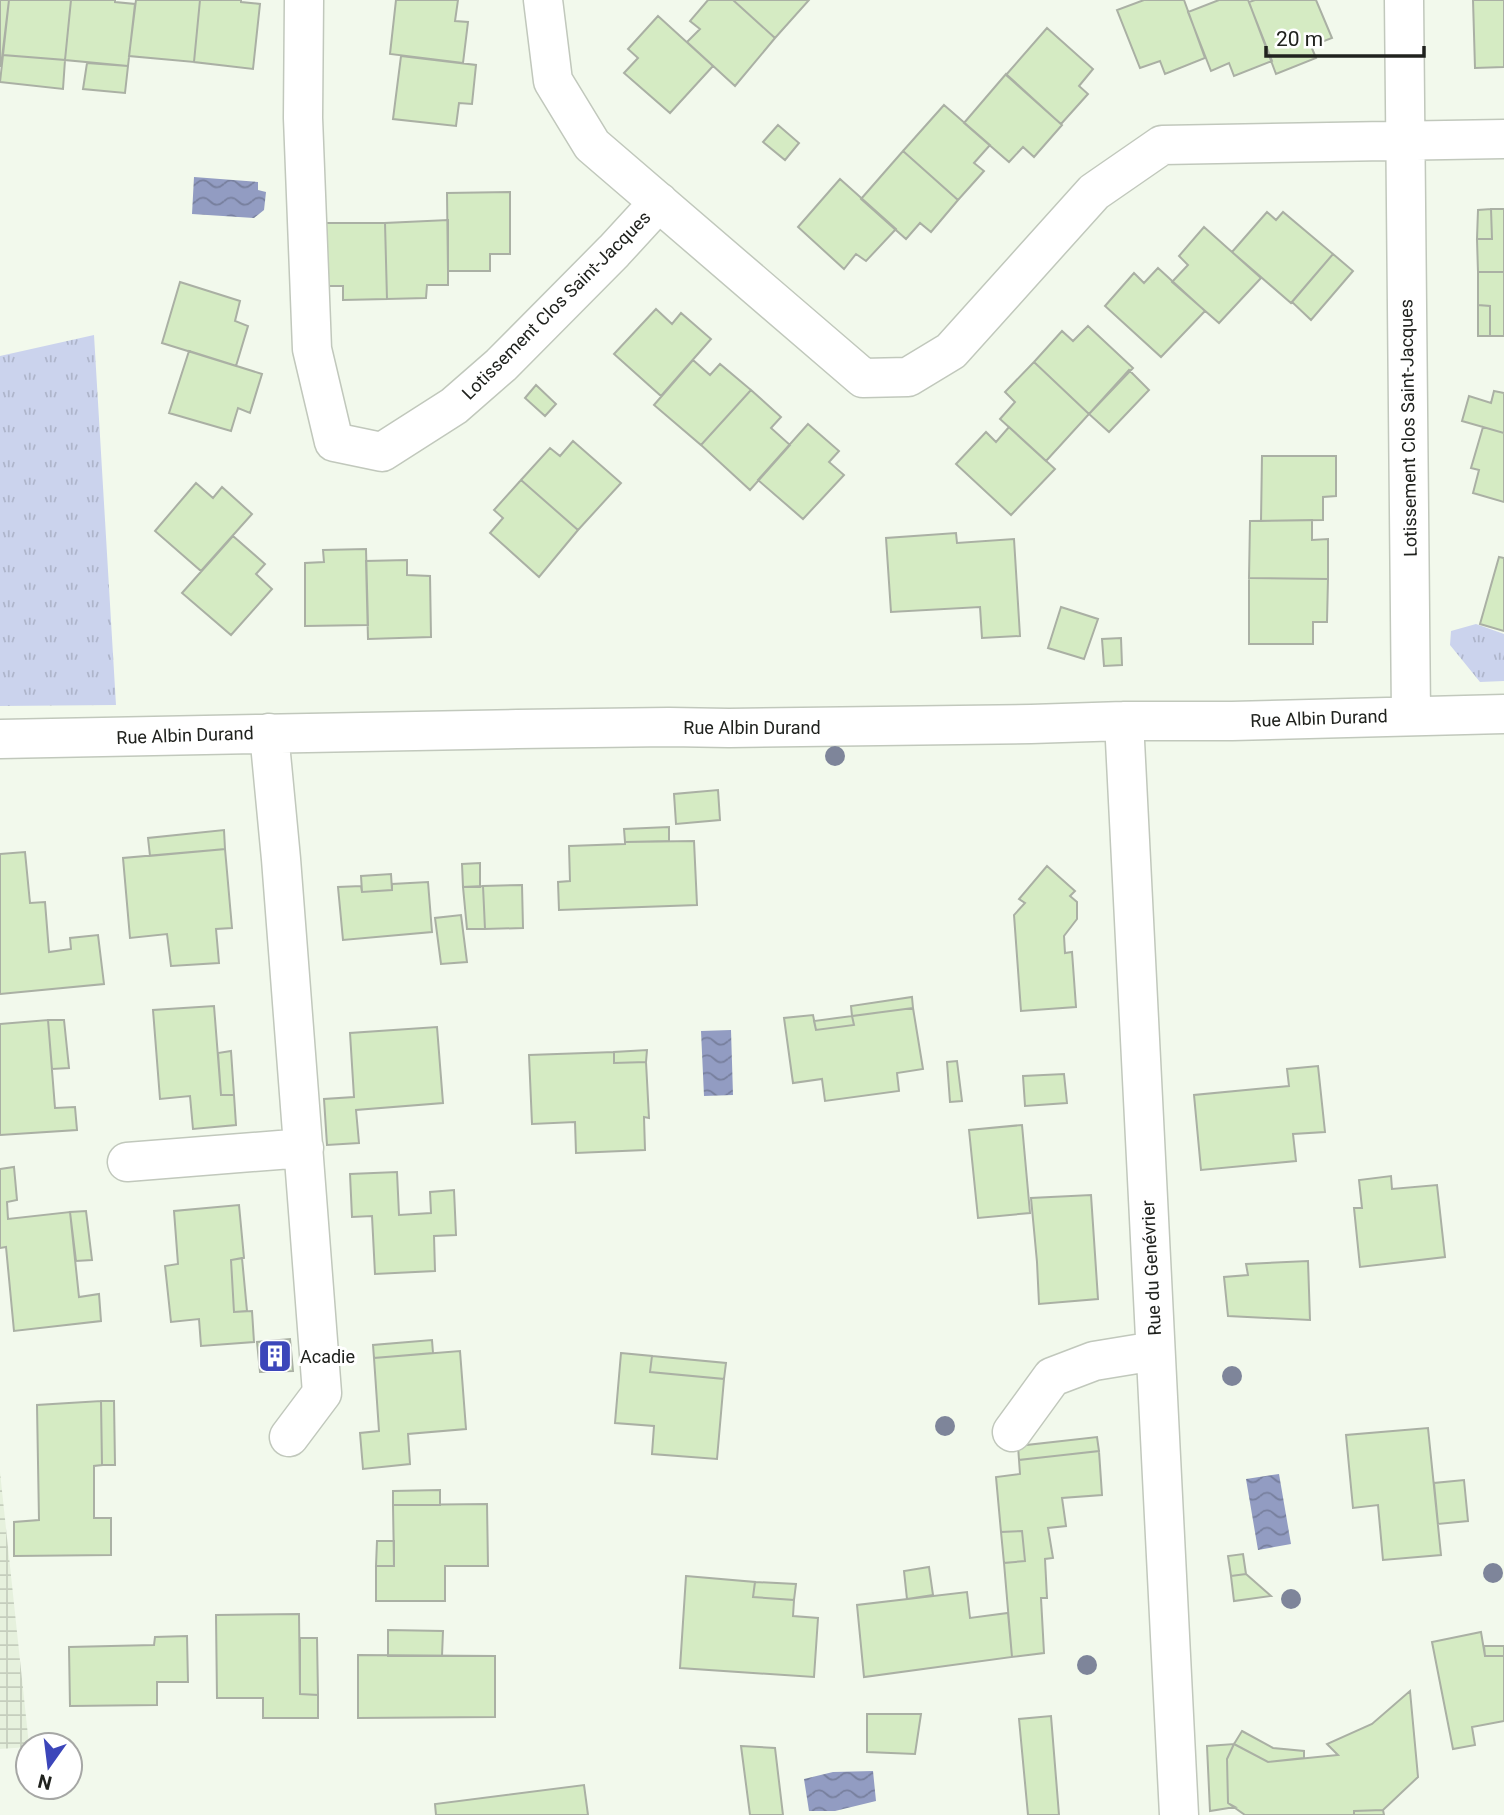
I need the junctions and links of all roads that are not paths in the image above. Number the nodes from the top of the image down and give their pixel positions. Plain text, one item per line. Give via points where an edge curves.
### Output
1 (304, 0) edge
2 (543, 0) edge
3 (1404, 0) edge
4 (1504, 139) edge
5 (1405, 140) junction
6 (659, 202) junction
7 (1504, 714) edge
8 (1411, 715) junction
9 (1124, 721) junction
10 (269, 733) junction
11 (0, 739) edge
12 (304, 1148) junction
13 (127, 1162) dead end
14 (1155, 1351) junction
15 (1012, 1433) dead end
16 (289, 1437) dead end
17 (1179, 1815) edge

1 - 6 street, Lotissement Clos Saint-Jacques via 303,118 312,349 334,442 382,452 454,406 501,365
2 - 6 street, Lotissement Clos Saint-Jacques via 553,81 592,145
3 - 5 street, Lotissement Clos Saint-Jacques
4 - 5 street, Lotissement Clos Saint-Jacques
5 - 6 street, Lotissement Clos Saint-Jacques via 1162,145 1094,192 951,351 908,377 863,378
5 - 8 street, Lotissement Clos Saint-Jacques
7 - 8 street, Rue Albin Durand
8 - 9 street, Rue Albin Durand
9 - 10 street, Rue Albin Durand
9 - 14 street, Rue du Genévrier
10 - 11 street, Rue Albin Durand
10 - 12 street
12 - 13 street
12 - 16 street via 322,1393
14 - 15 street via 1094,1361 1052,1377
14 - 17 street, Rue du Genévrier

